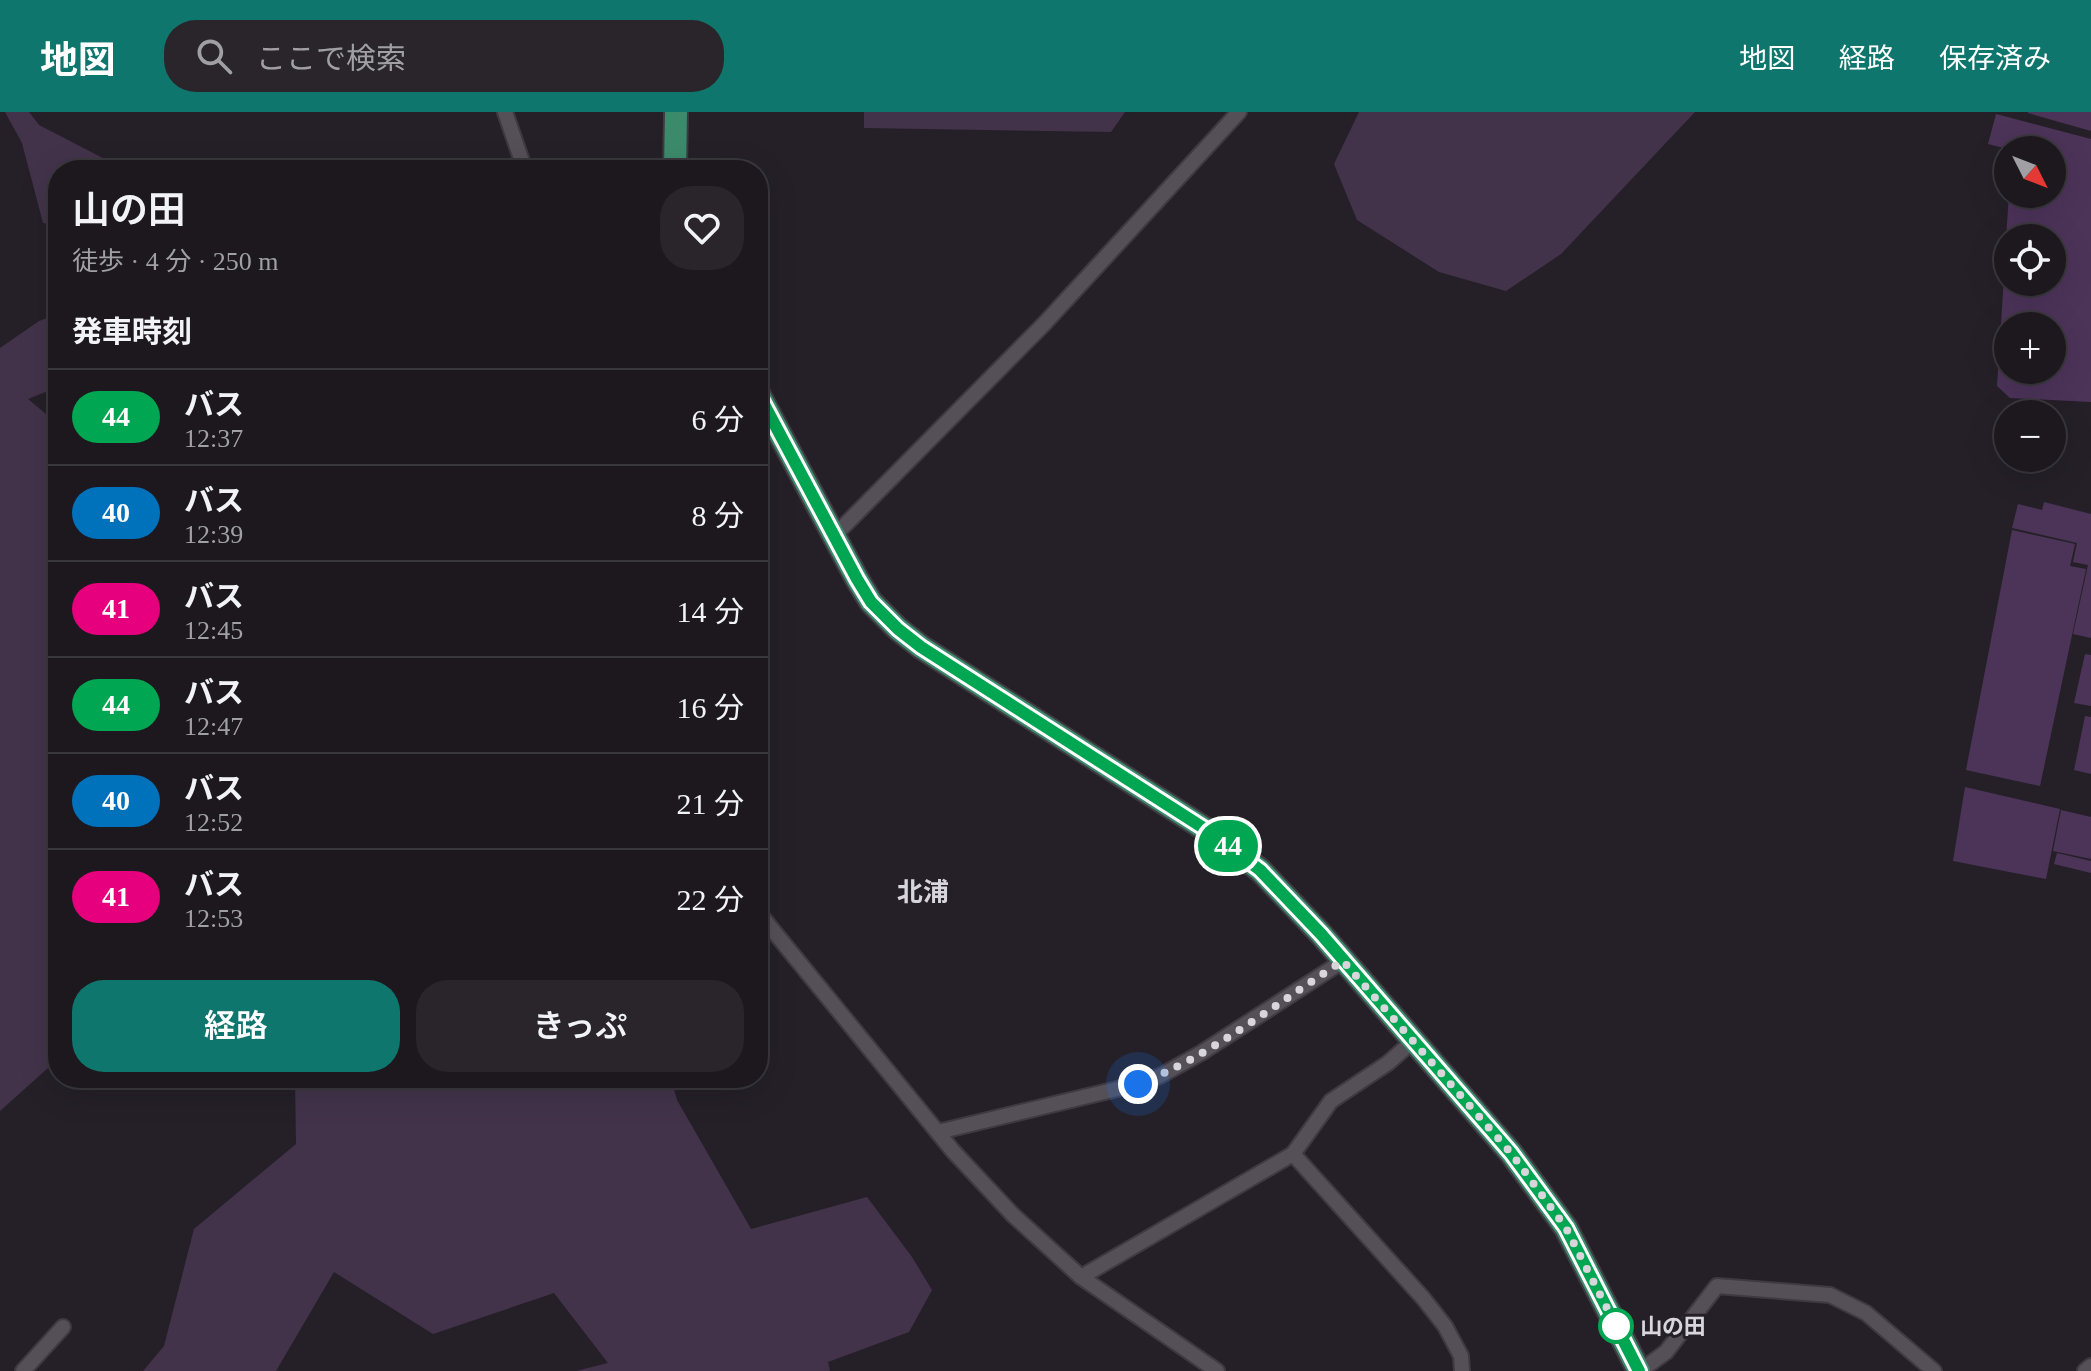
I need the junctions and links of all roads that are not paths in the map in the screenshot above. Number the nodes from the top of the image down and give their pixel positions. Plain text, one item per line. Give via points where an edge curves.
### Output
1 (505, 112) edge
2 (676, 112) edge
3 (1239, 112) edge
4 (522, 160) edge
5 (675, 160) edge
6 (768, 411) edge
7 (835, 535) junction
8 (768, 925) edge
9 (1343, 961) junction
10 (1413, 1041) junction
11 (938, 1132) junction
12 (1293, 1154) junction
13 (1081, 1277) junction
14 (63, 1327) dead end
15 (2091, 1366) edge
16 (23, 1371) edge
17 (1217, 1371) edge
18 (1462, 1371) edge
19 (1640, 1371) edge
20 (1934, 1371) edge
21 (2085, 1371) edge

1 - 4 street
2 - 5 main road
3 - 7 street via 1055,313
6 - 7 main road
7 - 9 main road via 871,602 898,629 1260,870
8 - 11 street
9 - 10 main road
9 - 11 street via 1160,1076
10 - 12 street via 1331,1101
10 - 19 main road via 1511,1153 1566,1228
11 - 13 street via 1013,1215
12 - 13 street
12 - 18 street via 1437,1317 1461,1356
13 - 17 street
14 - 16 street
15 - 21 street
19 - 20 street via 1666,1352 1717,1286 1830,1295 1866,1313

